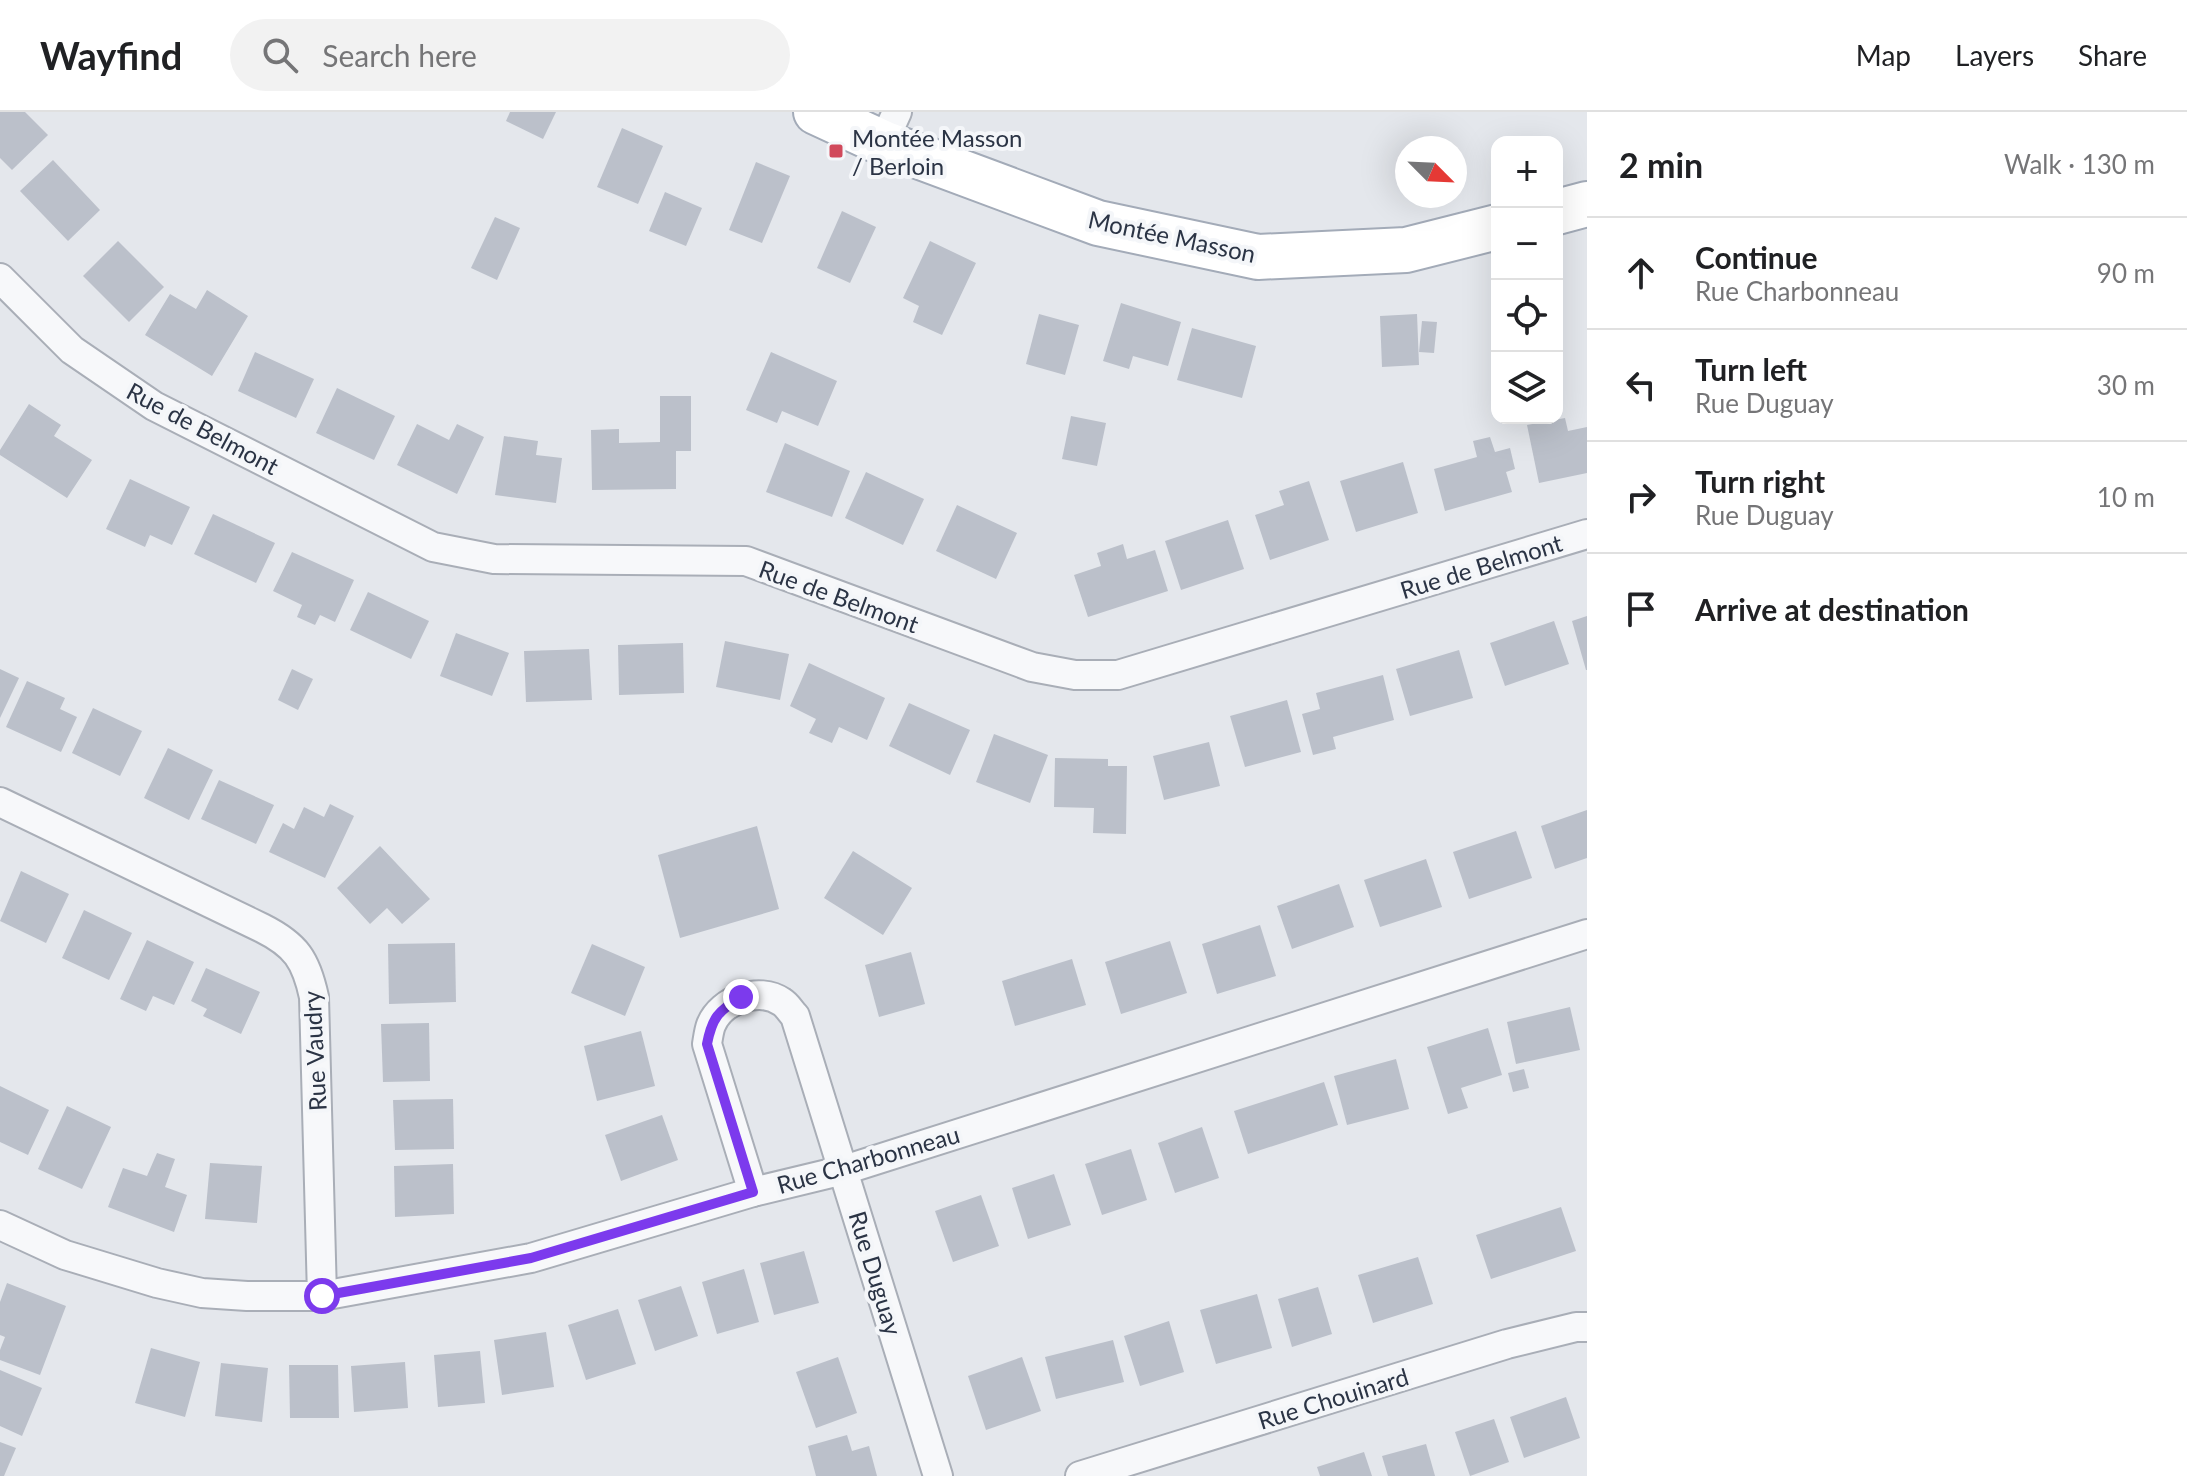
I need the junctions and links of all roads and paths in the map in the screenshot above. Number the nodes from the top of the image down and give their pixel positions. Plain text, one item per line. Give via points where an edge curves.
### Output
1 (816, 112) edge
2 (890, 127) edge
3 (1587, 204) edge
4 (1563, 210) edge
5 (1491, 229) edge
6 (1, 281) edge
7 (1587, 534) edge
8 (0, 802) edge
9 (1587, 934) edge
10 (844, 1170) junction
11 (753, 1192) junction
12 (0, 1225) edge
13 (322, 1296) junction
14 (1587, 1327) edge
15 (938, 1476) edge
16 (1080, 1476) edge

1 - 2 main road, Montée Masson
2 - 5 main road, Montée Masson via 1098,223 1258,257 1406,250
3 - 4 main road
6 - 7 street, Rue de Belmont via 72,350 154,406 433,547 494,559 746,561 1032,667 1075,675 1118,675
8 - 13 street, Rue Vaudry via 283,938 299,954 314,997
9 - 10 street, Rue Charbonneau
10 - 11 street, Rue Charbonneau
10 - 11 street, Rue Duguay via 795,1016 781,1001 763,995 741,997 711,1024 707,1044
10 - 15 street, Rue Duguay
11 - 13 street, Rue Charbonneau via 531,1258
12 - 13 street, Rue Charbonneau via 65,1255 202,1293
14 - 16 street, Rue Chouinard via 1507,1344

